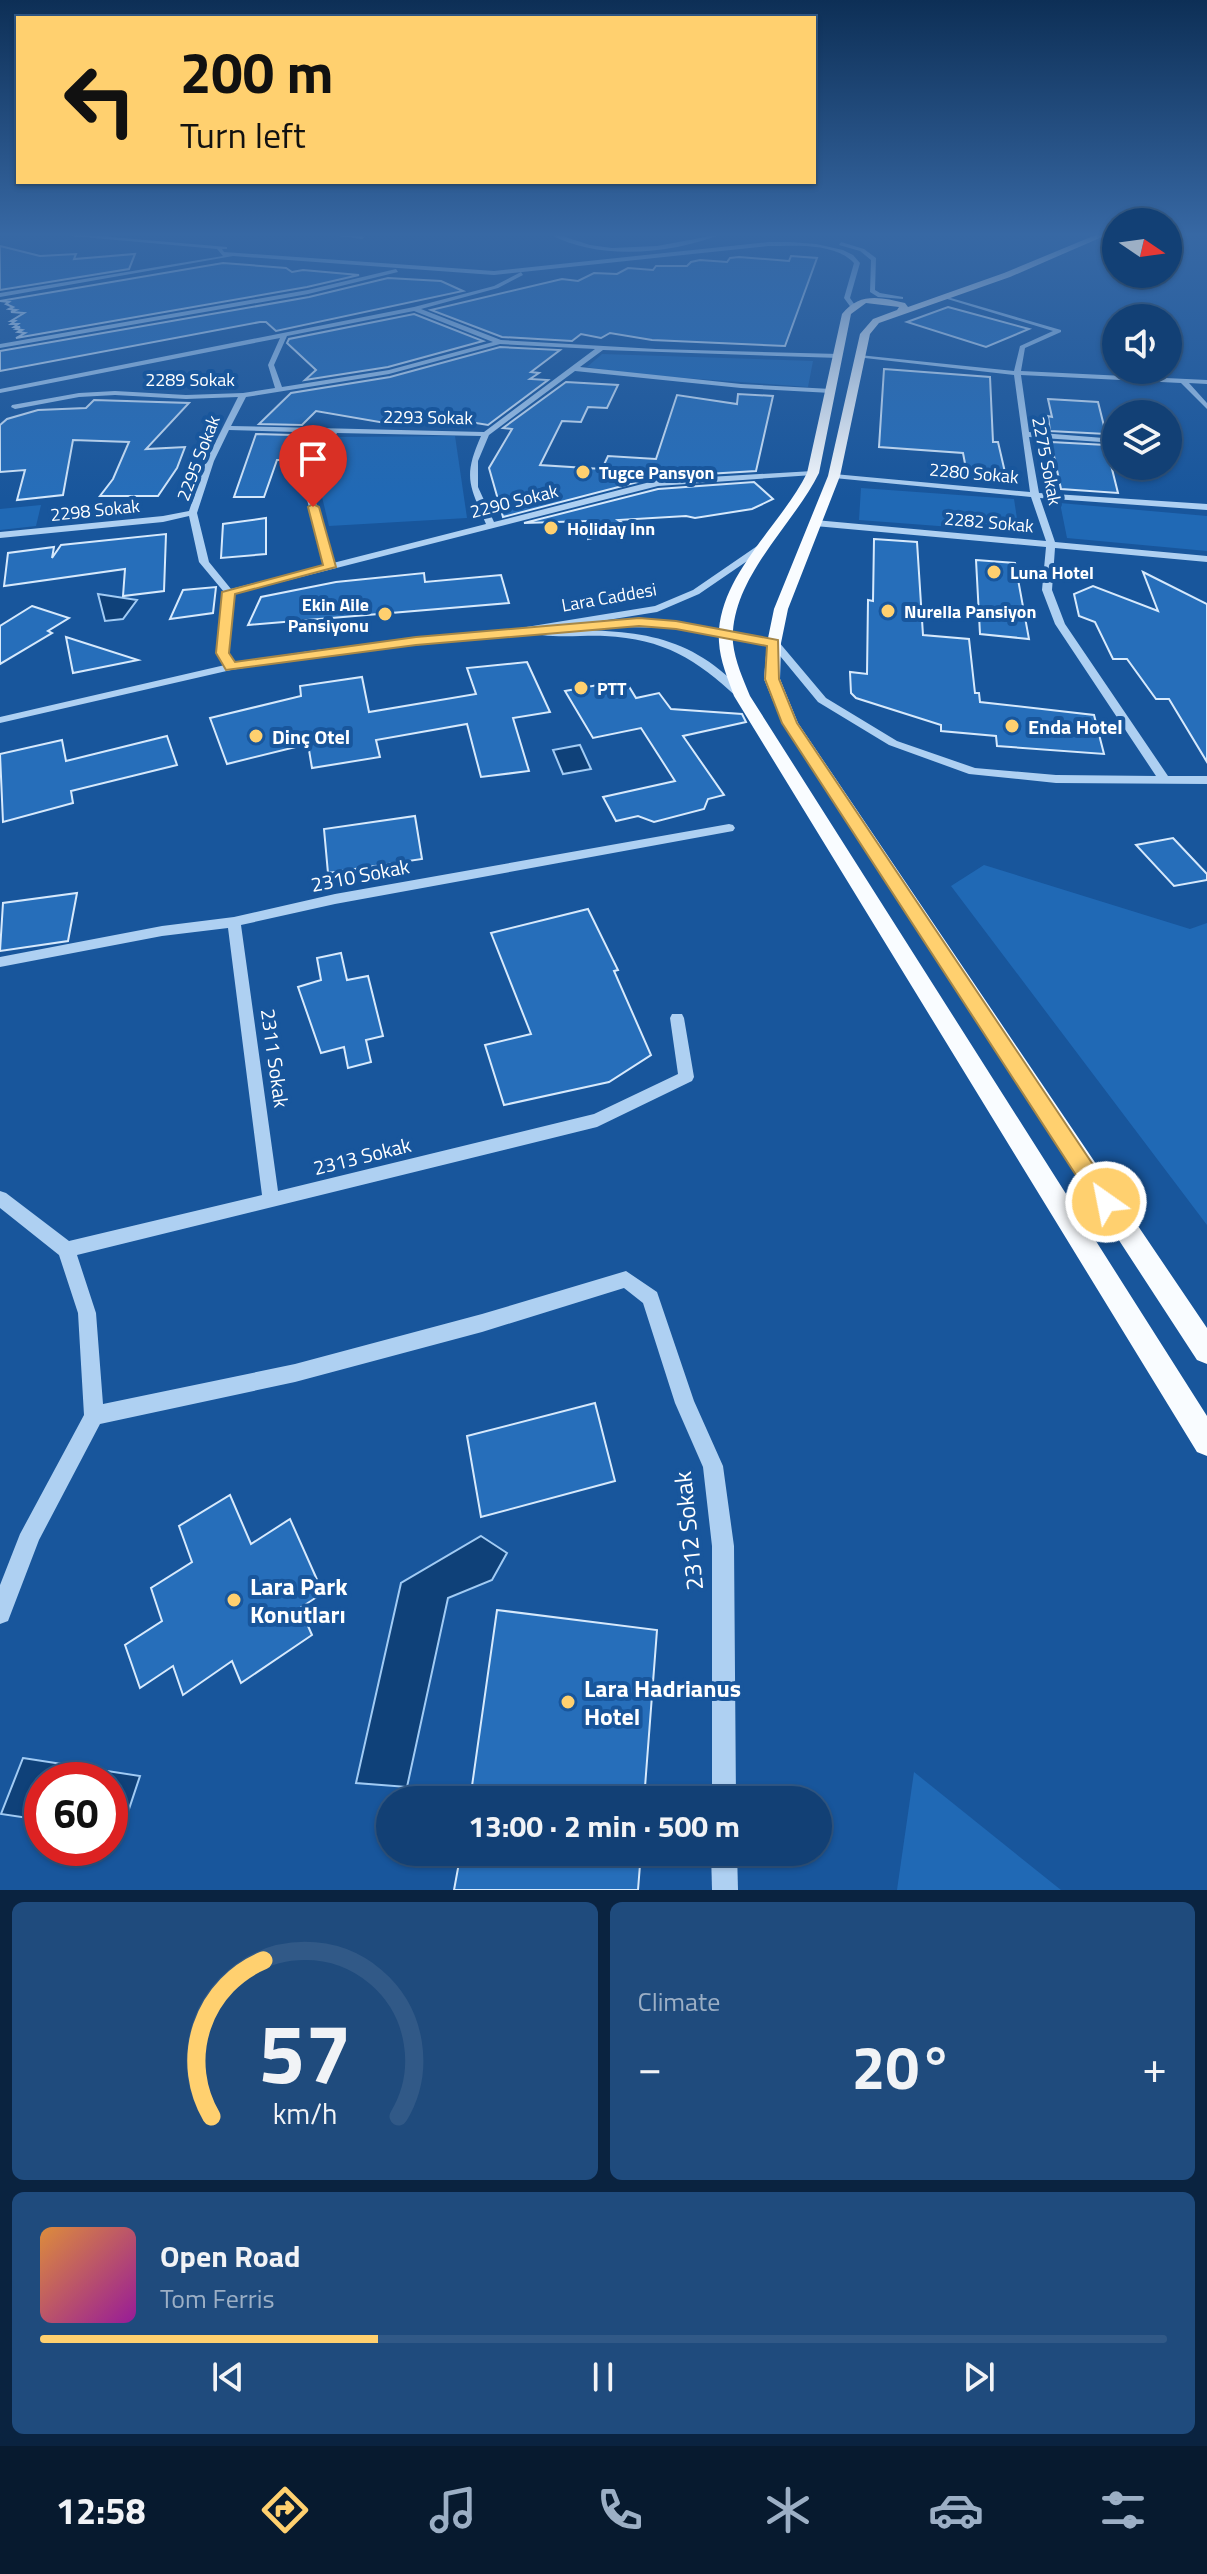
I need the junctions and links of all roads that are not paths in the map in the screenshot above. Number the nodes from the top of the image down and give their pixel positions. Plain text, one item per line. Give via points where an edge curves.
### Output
1 (136, 322) edge
2 (309, 322) edge
3 (348, 322) edge
4 (449, 322) edge
5 (851, 322) edge
6 (874, 322) edge
7 (1030, 322) edge
8 (284, 335) junction
9 (500, 342) junction
10 (0, 346) edge
11 (601, 348) junction
12 (839, 356) junction
13 (859, 357) junction
14 (576, 369) junction
15 (1017, 373) junction
16 (15, 378) dead end
17 (1207, 382) edge
18 (1185, 383) junction
19 (1, 390) edge
20 (279, 390) junction
21 (831, 391) junction
22 (243, 395) junction
23 (15, 407) junction
24 (1207, 407) edge
25 (0, 412) edge
26 (225, 428) junction
27 (334, 431) junction
28 (486, 434) junction
29 (1025, 434) junction
30 (1102, 440) edge
31 (813, 473) junction
32 (834, 476) junction
33 (1035, 495) junction
34 (1207, 507) edge
35 (193, 513) junction
36 (815, 523) junction
37 (490, 524) junction
38 (0, 535) edge
39 (770, 541) junction
40 (1051, 543) junction
41 (1207, 559) edge
42 (330, 567) junction
43 (229, 592) junction
44 (514, 632) junction
45 (726, 635) junction
46 (774, 643) junction
47 (231, 667) junction
48 (742, 696) junction
49 (0, 720) edge
50 (1163, 778) junction
51 (1207, 780) edge
52 (729, 828) dead end
53 (234, 922) junction
54 (0, 962) edge
55 (677, 1018) dead end
56 (0, 1198) edge
57 (271, 1201) junction
58 (66, 1250) junction
59 (1207, 1351) edge
60 (94, 1416) junction
61 (1207, 1442) edge
62 (0, 1613) edge
63 (724, 1786) edge
64 (724, 1866) edge
65 (725, 1890) edge

1 - 10 street
2 - 16 street
3 - 8 street
4 - 9 street
5 - 12 main road, Lara Caddesi
6 - 13 main road
7 - 15 street via 1059,331 1022,347
8 - 19 street
8 - 20 street via 271,365
9 - 11 street, 2289 Sokak
9 - 20 street, 2289 Sokak via 389,372
11 - 12 street, 2289 Sokak
11 - 14 street
12 - 21 main road, Lara Caddesi
13 - 15 street
13 - 32 main road
14 - 21 street
14 - 28 street
15 - 18 street
15 - 29 street, 2275 Sokak
17 - 18 street
18 - 24 street
19 - 23 street
20 - 22 street, 2289 Sokak
21 - 31 main road, Lara Caddesi
22 - 23 street, 2289 Sokak via 115,393
22 - 26 street, 2295 Sokak
23 - 25 street, 2289 Sokak
26 - 27 street, 2293 Sokak
26 - 35 street, 2295 Sokak
27 - 28 street, 2293 Sokak
27 - 42 street via 305,478
28 - 37 street via 474,461 474,487
29 - 30 street
29 - 33 street, 2275 Sokak
31 - 37 street, 2290 Sokak via 658,483
31 - 39 main road, Lara Caddesi via 794,512
32 - 33 street, 2280 Sokak
32 - 36 main road
33 - 34 street, 2280 Sokak
33 - 40 street, 2275 Sokak
35 - 38 street, 2298 Sokak
35 - 43 street, 2295 Sokak via 204,562
36 - 40 street, 2282 Sokak
36 - 46 main road via 781,609
37 - 42 street, 2290 Sokak
39 - 44 street, Lara Caddesi via 678,602
39 - 45 main road via 747,575
40 - 41 street, 2282 Sokak
40 - 50 street, 2275 Sokak via 1047,590 1060,624
42 - 43 street, 2290 Sokak
43 - 47 street via 223,653
44 - 45 street via 639,622
44 - 47 street, Lara Caddesi
44 - 48 street via 660,638 692,652
45 - 46 street
45 - 48 main road
46 - 50 street via 822,700 893,743 973,771 1056,779
46 - 59 main road via 772,679 790,723
47 - 49 street, Lara Caddesi
48 - 61 main road
50 - 51 street
52 - 53 street, 2310 Sokak
53 - 54 street, 2310 Sokak
53 - 57 street, 2311 Sokak
55 - 57 street, 2313 Sokak via 686,1077 597,1120
56 - 58 street
57 - 58 street, 2313 Sokak
58 - 60 street via 87,1313
60 - 62 street via 31,1534
60 - 63 street, 2312 Sokak via 295,1373 626,1279 651,1298 685,1403 713,1466 723,1546
64 - 65 street

